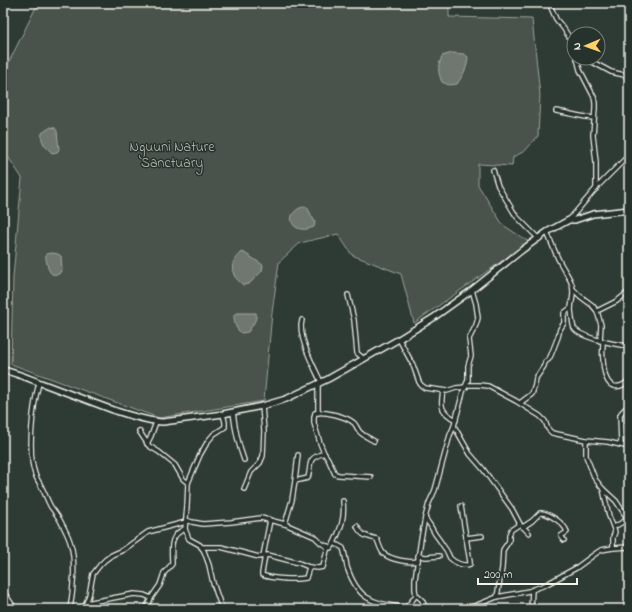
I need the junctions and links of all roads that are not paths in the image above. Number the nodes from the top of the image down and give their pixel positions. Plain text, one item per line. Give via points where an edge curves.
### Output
1 (549, 3) edge
2 (623, 3) edge
3 (629, 12) edge
4 (566, 32) edge
5 (579, 66) edge
6 (599, 66) edge
7 (629, 76) edge
8 (556, 111) dead end
9 (594, 118) junction
10 (629, 155) edge
11 (493, 170) dead end
12 (596, 189) junction
13 (629, 210) edge
14 (569, 220) junction
15 (547, 232) junction
16 (539, 239) junction
17 (573, 289) junction
18 (472, 290) junction
19 (627, 293) dead end
20 (348, 295) dead end
21 (571, 308) junction
22 (597, 311) junction
23 (302, 320) dead end
24 (399, 339) junction
25 (601, 341) junction
26 (629, 346) edge
27 (629, 358) edge
28 (364, 359) junction
29 (3, 370) edge
30 (629, 375) edge
31 (629, 382) edge
32 (39, 383) junction
33 (319, 383) junction
34 (466, 386) junction
35 (443, 391) junction
36 (520, 403) junction
37 (629, 404) edge
38 (262, 406) junction
39 (233, 412) junction
40 (318, 413) junction
41 (223, 414) junction
42 (456, 420) junction
43 (156, 422) junction
44 (454, 426) junction
45 (139, 431) dead end
46 (586, 440) junction
47 (374, 442) dead end
48 (147, 444) junction
49 (621, 445) junction
50 (629, 447) edge
51 (324, 453) junction
52 (298, 455) dead end
53 (244, 460) dead end
54 (371, 477) dead end
55 (295, 481) junction
56 (188, 483) junction
57 (244, 489) dead end
58 (603, 489) junction
59 (343, 501) dead end
60 (461, 506) dead end
61 (425, 518) junction
62 (270, 520) junction
63 (628, 520) edge
64 (186, 521) junction
65 (285, 524) junction
66 (521, 525) junction
67 (357, 526) dead end
68 (614, 527) junction
69 (185, 529) junction
70 (529, 533) dead end
71 (482, 536) dead end
72 (466, 538) junction
73 (564, 540) dead end
74 (334, 543) junction
75 (328, 546) junction
76 (201, 547) junction
77 (629, 547) edge
78 (613, 548) junction
79 (264, 555) junction
80 (439, 556) dead end
81 (418, 558) junction
82 (309, 567) junction
83 (532, 590) junction
84 (3, 591) edge
85 (416, 595) junction
86 (497, 597) junction
87 (151, 598) junction
88 (86, 603) junction
89 (404, 608) edge
90 (15, 609) edge
91 (70, 609) edge
92 (84, 609) edge
93 (146, 609) edge
94 (222, 609) edge
95 (410, 609) edge
96 (426, 609) edge
97 (467, 609) edge
98 (531, 609) edge

1 - 4 street via 556,19
2 - 3 street
5 - 9 street via 594,97
6 - 7 street
8 - 9 street
9 - 12 street
10 - 12 street
11 - 16 street via 498,186 517,217
12 - 14 street
13 - 14 main road
14 - 15 main road
15 - 16 main road
15 - 17 street
16 - 18 main road
17 - 21 street
17 - 22 street
18 - 24 main road
18 - 34 street via 478,318 469,339 469,376
19 - 22 street
20 - 28 street via 354,320 357,353
21 - 25 street via 576,330
21 - 36 street via 564,313 564,323 550,357 536,378 532,394
22 - 25 street
23 - 33 street via 302,336
24 - 28 main road
24 - 35 street via 421,385
25 - 26 street
25 - 31 street via 608,382 611,386
27 - 30 street
28 - 33 main road
29 - 32 main road
32 - 43 main road via 128,415
32 - 91 street via 32,425 32,462 35,474 72,546 74,561
33 - 38 main road via 286,399
33 - 40 street
34 - 35 street
34 - 36 street via 488,386
34 - 42 street
35 - 42 street via 442,407
36 - 46 street via 542,418 550,432
37 - 49 street via 620,415
38 - 39 main road
38 - 57 street via 263,456 251,472
39 - 41 main road
39 - 53 street via 234,427
40 - 47 street via 336,415 351,421
40 - 51 street via 314,415 314,423
41 - 43 main road
41 - 56 street via 225,427 208,441
42 - 44 street
43 - 48 street
44 - 61 street
44 - 66 street via 470,454 512,509
45 - 48 street
46 - 49 street
46 - 58 street via 586,458 595,479
48 - 56 street via 175,465
49 - 50 street
51 - 54 street via 335,474
51 - 55 street via 312,458 308,478
52 - 55 street
55 - 65 street
56 - 64 street
58 - 63 street via 616,501
58 - 68 street
59 - 74 street via 344,517
60 - 72 street
61 - 72 street via 451,559 464,565 470,564
61 - 81 street
62 - 64 street via 261,518 203,524
62 - 65 street
62 - 79 street
63 - 68 street
64 - 69 street
64 - 88 street via 148,532 100,564 93,574
65 - 75 street via 315,536
66 - 70 street
66 - 73 street via 544,512 567,530 561,536
66 - 86 street via 511,530 509,541 503,550
67 - 81 street via 360,532 377,540 380,549 386,555 406,562 413,562
68 - 78 street
69 - 76 street via 189,539
69 - 87 street via 179,531 172,542 172,564 164,573
71 - 72 street
74 - 75 street via 332,548
74 - 89 street via 343,548 354,584 364,595 378,603
75 - 82 street via 323,567
76 - 79 street via 221,547 259,557
76 - 94 street
77 - 78 street
78 - 83 street via 601,550 576,568
79 - 82 street
79 - 82 street via 262,575 267,577 306,578
80 - 81 street
81 - 85 street
83 - 86 street
83 - 98 street
84 - 90 street
85 - 89 street
85 - 96 street
86 - 97 street
87 - 88 street via 134,594
87 - 93 street
88 - 92 street
89 - 95 street

